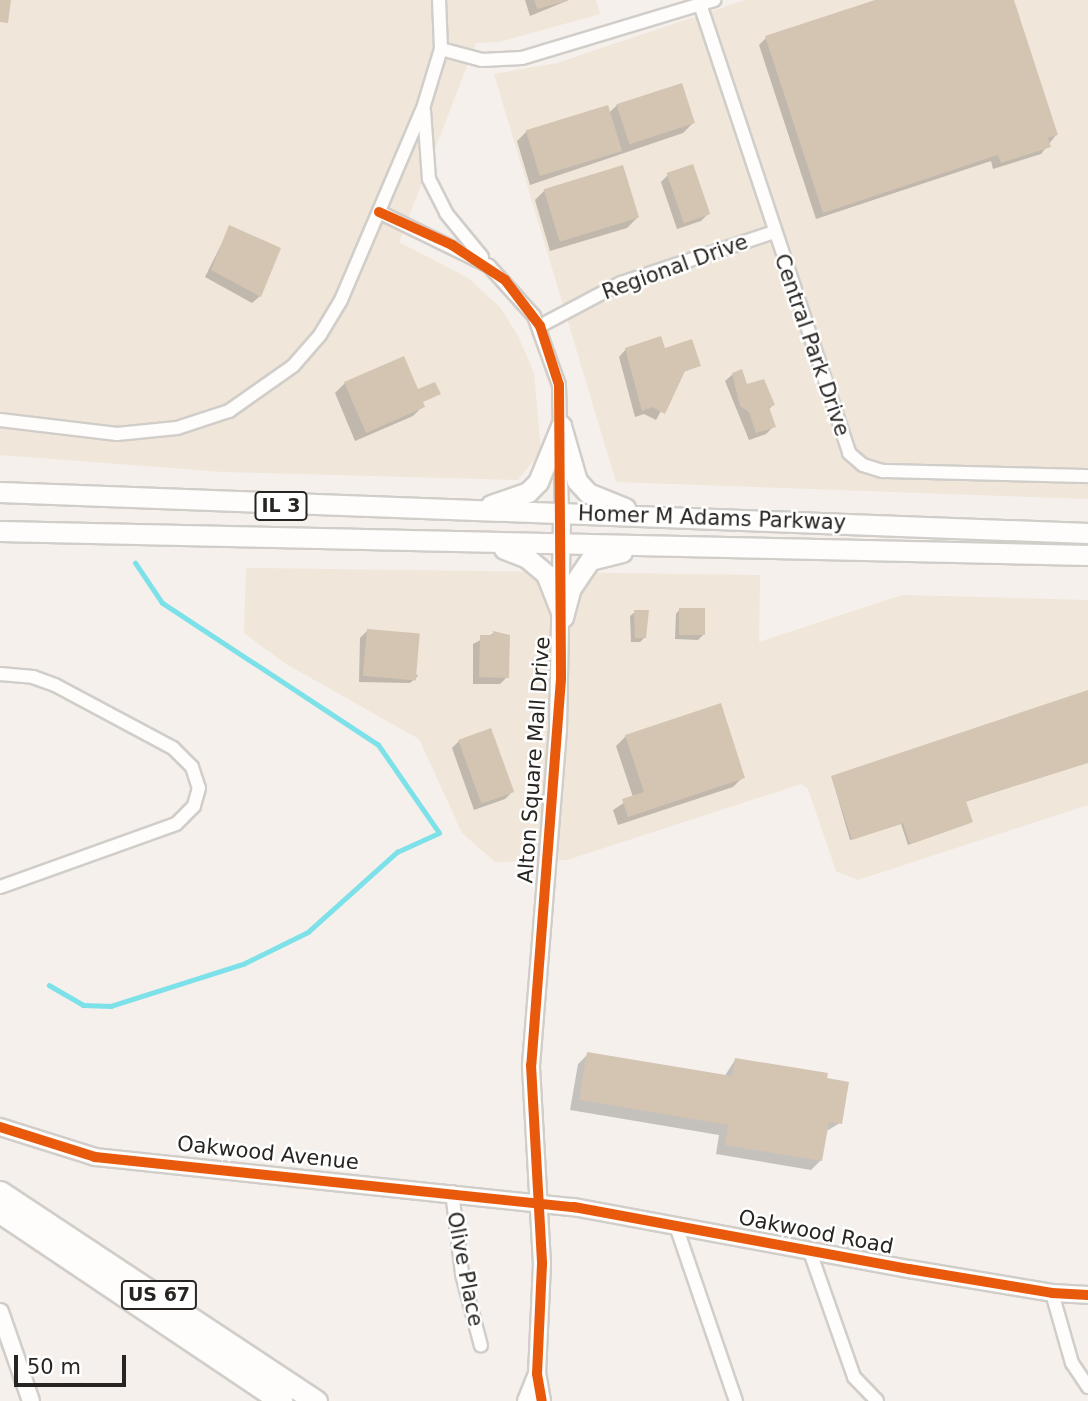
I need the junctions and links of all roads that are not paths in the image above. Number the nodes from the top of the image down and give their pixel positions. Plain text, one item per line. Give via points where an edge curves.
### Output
1 (439, 0) edge
2 (714, 0) edge
3 (700, 4) junction
4 (441, 49) junction
5 (424, 105) junction
6 (379, 212) junction
7 (774, 232) junction
8 (489, 265) junction
9 (540, 326) junction
10 (0, 420) edge
11 (561, 426) junction
12 (1088, 476) edge
13 (0, 482) edge
14 (0, 492) edge
15 (284, 506) junction
16 (467, 510) junction
17 (562, 513) junction
18 (646, 514) junction
19 (0, 531) edge
20 (1088, 533) edge
21 (469, 543) junction
22 (562, 545) junction
23 (652, 546) junction
24 (1088, 555) edge
25 (563, 617) junction
26 (0, 674) edge
27 (0, 887) edge
28 (0, 1128) edge
29 (0, 1192) edge
30 (452, 1192) junction
31 (536, 1205) junction
32 (0, 1212) edge
33 (676, 1226) junction
34 (809, 1250) junction
35 (1052, 1293) junction
36 (1088, 1295) edge
37 (0, 1312) edge
38 (481, 1346) dead end
39 (537, 1374) junction
40 (1088, 1387) edge
41 (31, 1401) edge
42 (281, 1401) edge
43 (317, 1401) edge
44 (526, 1401) edge
45 (542, 1401) edge
46 (736, 1401) edge
47 (877, 1401) edge

1 - 4 street
2 - 3 street
3 - 4 street via 522,58 482,60
3 - 7 street, Central Park Drive
4 - 5 street
5 - 6 street
5 - 8 street via 426,161 437,199
6 - 8 street, Alton Square Mall Drive
6 - 10 street via 341,300 312,346 269,386 229,411 145,433
7 - 9 street, Regional Drive via 621,283
7 - 12 street, Central Park Drive via 841,438 863,465 883,471
8 - 9 street, Alton Square Mall Drive
9 - 11 street, Alton Square Mall Drive via 559,385
11 - 16 main road via 547,466 528,492
11 - 17 street, Alton Square Mall Drive
11 - 18 main road via 577,481 589,493
13 - 15 main road
14 - 15 main road, Homer M Adams Parkway / IL 3
15 - 16 main road, Homer M Adams Parkway / IL 3
16 - 17 main road, Homer M Adams Parkway / IL 3
17 - 18 main road, Homer M Adams Parkway / IL 3
17 - 22 street, Alton Square Mall Drive
18 - 20 main road, Homer M Adams Parkway / IL 3
19 - 21 main road, Homer M Adams Parkway / IL 3
21 - 22 main road, Homer M Adams Parkway / IL 3
21 - 25 main road via 512,550 527,558 547,574
22 - 23 main road, Homer M Adams Parkway / IL 3
22 - 25 street, Alton Square Mall Drive
23 - 24 main road, Homer M Adams Parkway / IL 3
23 - 25 main road via 590,561 571,588
25 - 31 street, Alton Square Mall Drive via 554,801 531,1065
26 - 27 street via 33,677 55,685 173,748 192,767 199,788 194,806 176,824
28 - 30 street, Oakwood Avenue via 94,1157
29 - 43 highway, US 67
30 - 31 street, Oakwood Avenue
30 - 38 street, Olive Place via 462,1274
31 - 33 street, Oakwood Road
31 - 39 street, Alton Square Mall Drive via 542,1265
32 - 42 highway, US 67
33 - 34 street, Oakwood Road
33 - 46 street
34 - 35 street, Oakwood Road
34 - 47 street via 854,1377
35 - 36 street, Oakwood Road
35 - 40 street via 1072,1363
37 - 41 street
39 - 44 street, Alton Square Mall Drive
39 - 45 street, Alton Square Mall Drive

